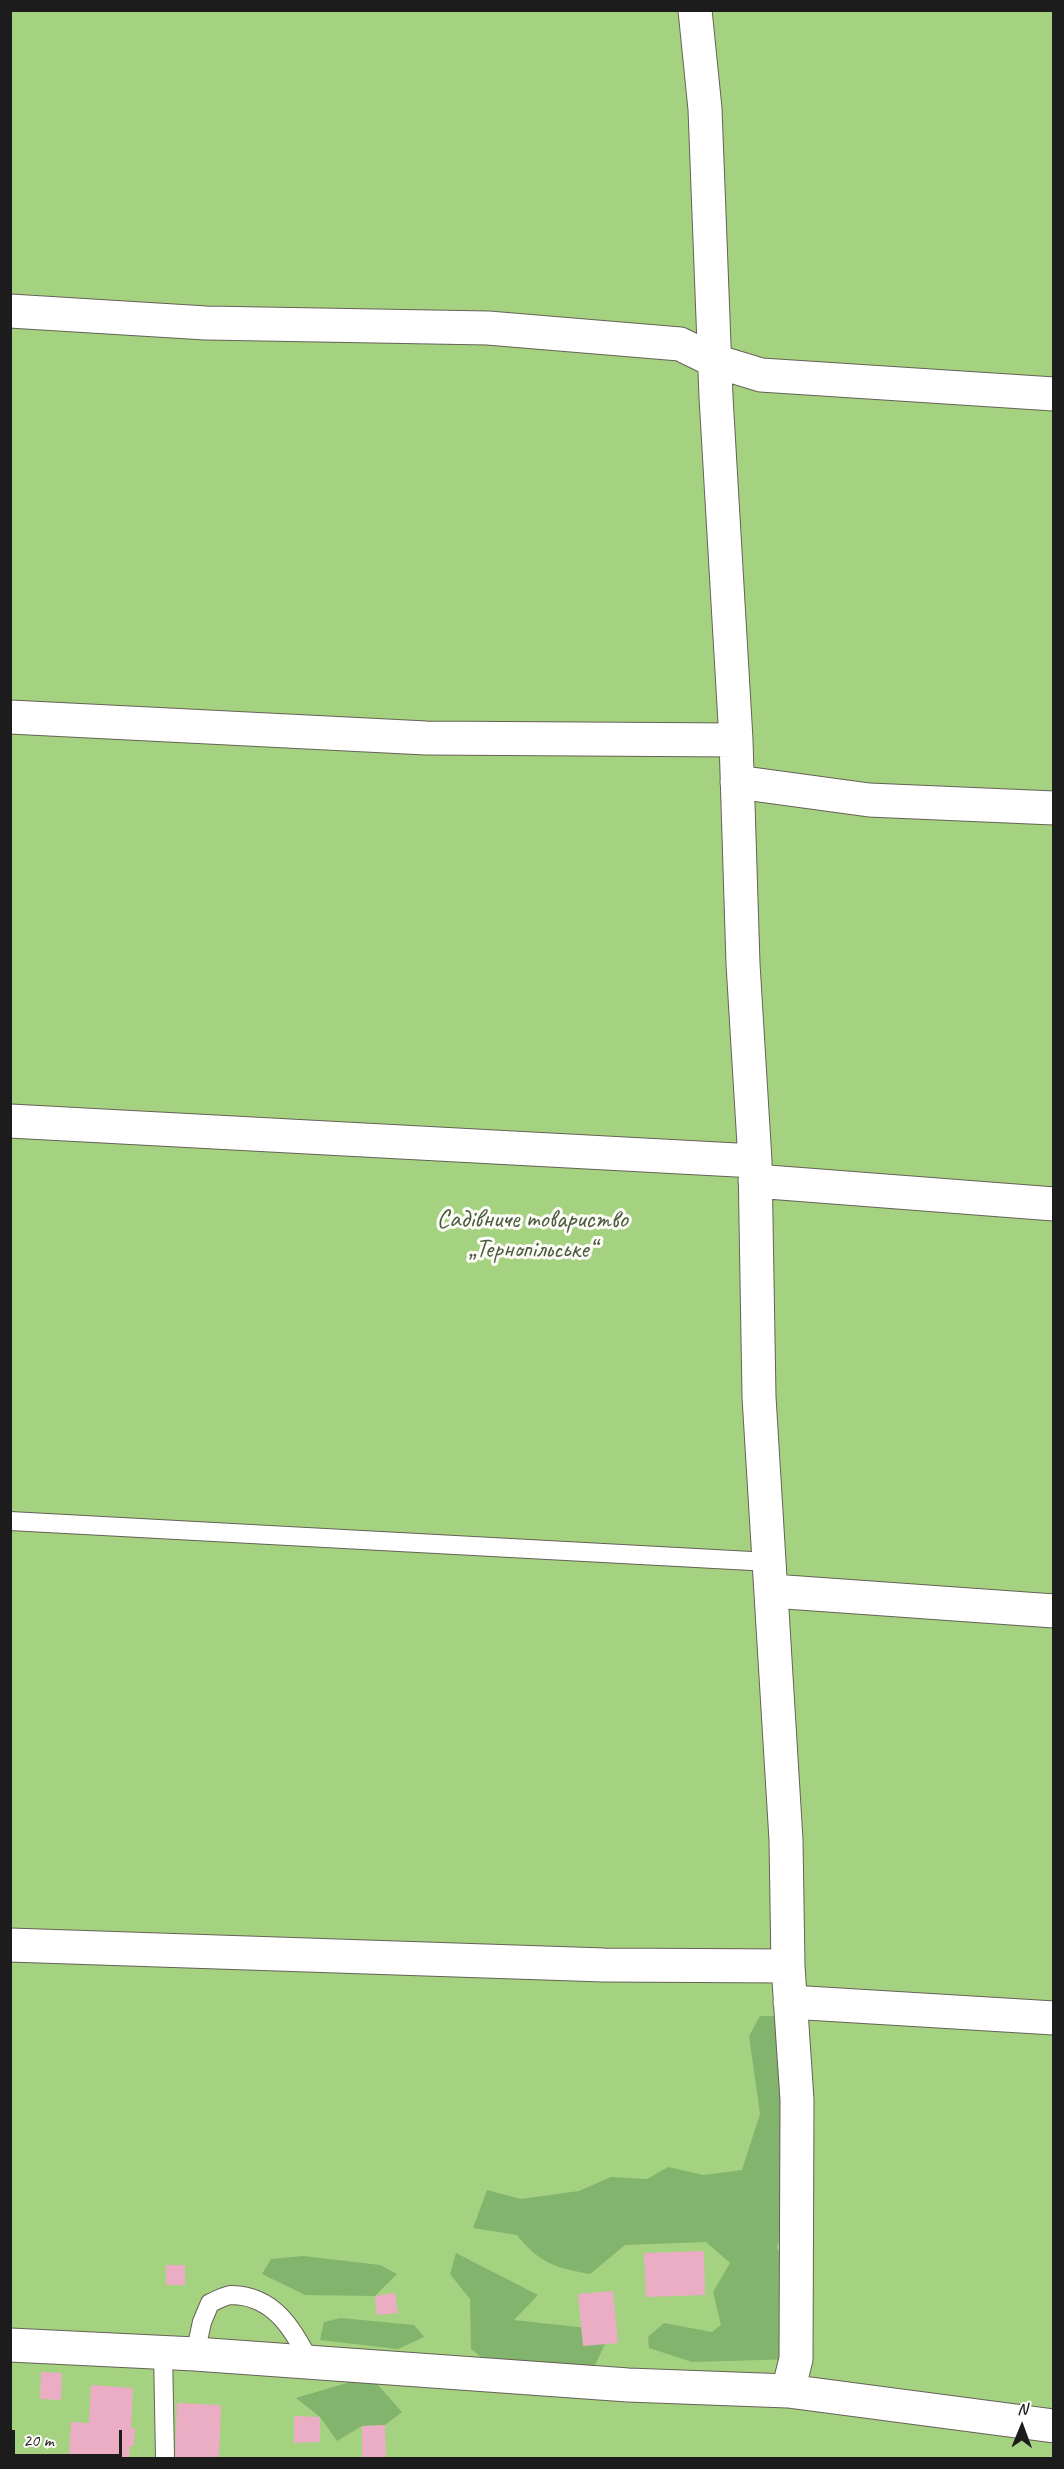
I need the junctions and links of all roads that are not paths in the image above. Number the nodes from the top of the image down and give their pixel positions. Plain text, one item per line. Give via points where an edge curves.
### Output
1 (695, 10) edge
2 (10, 311) edge
3 (715, 361) junction
4 (1053, 394) edge
5 (10, 717) edge
6 (736, 740) junction
7 (737, 782) junction
8 (1053, 808) edge
9 (10, 1121) edge
10 (755, 1171) junction
11 (1053, 1204) edge
12 (10, 1521) edge
13 (771, 1577) junction
14 (1053, 1611) edge
15 (10, 1945) edge
16 (788, 1966) junction
17 (790, 2002) junction
18 (1053, 2018) edge
19 (10, 2345) edge
20 (179, 2353) junction
21 (310, 2362) junction
22 (788, 2391) junction
23 (1053, 2426) edge
24 (165, 2458) edge

1 - 3 street via 705,109
2 - 3 street via 206,323 488,328 680,344
3 - 4 street via 761,375
3 - 6 street
5 - 6 street via 426,738
6 - 7 street
7 - 8 street via 869,800
7 - 10 street via 742,964
9 - 10 street
10 - 11 street
10 - 13 street via 759,1397
12 - 13 lane
13 - 14 street
13 - 16 street via 786,1840
15 - 16 street via 604,1965
16 - 17 street
17 - 18 street
17 - 22 street via 797,2100 797,2261 796,2359
19 - 20 street
20 - 21 street
20 - 21 lane via 202,2322 210,2303 231,2295 267,2304 291,2326
20 - 24 lane
21 - 22 street via 628,2385
22 - 23 street

